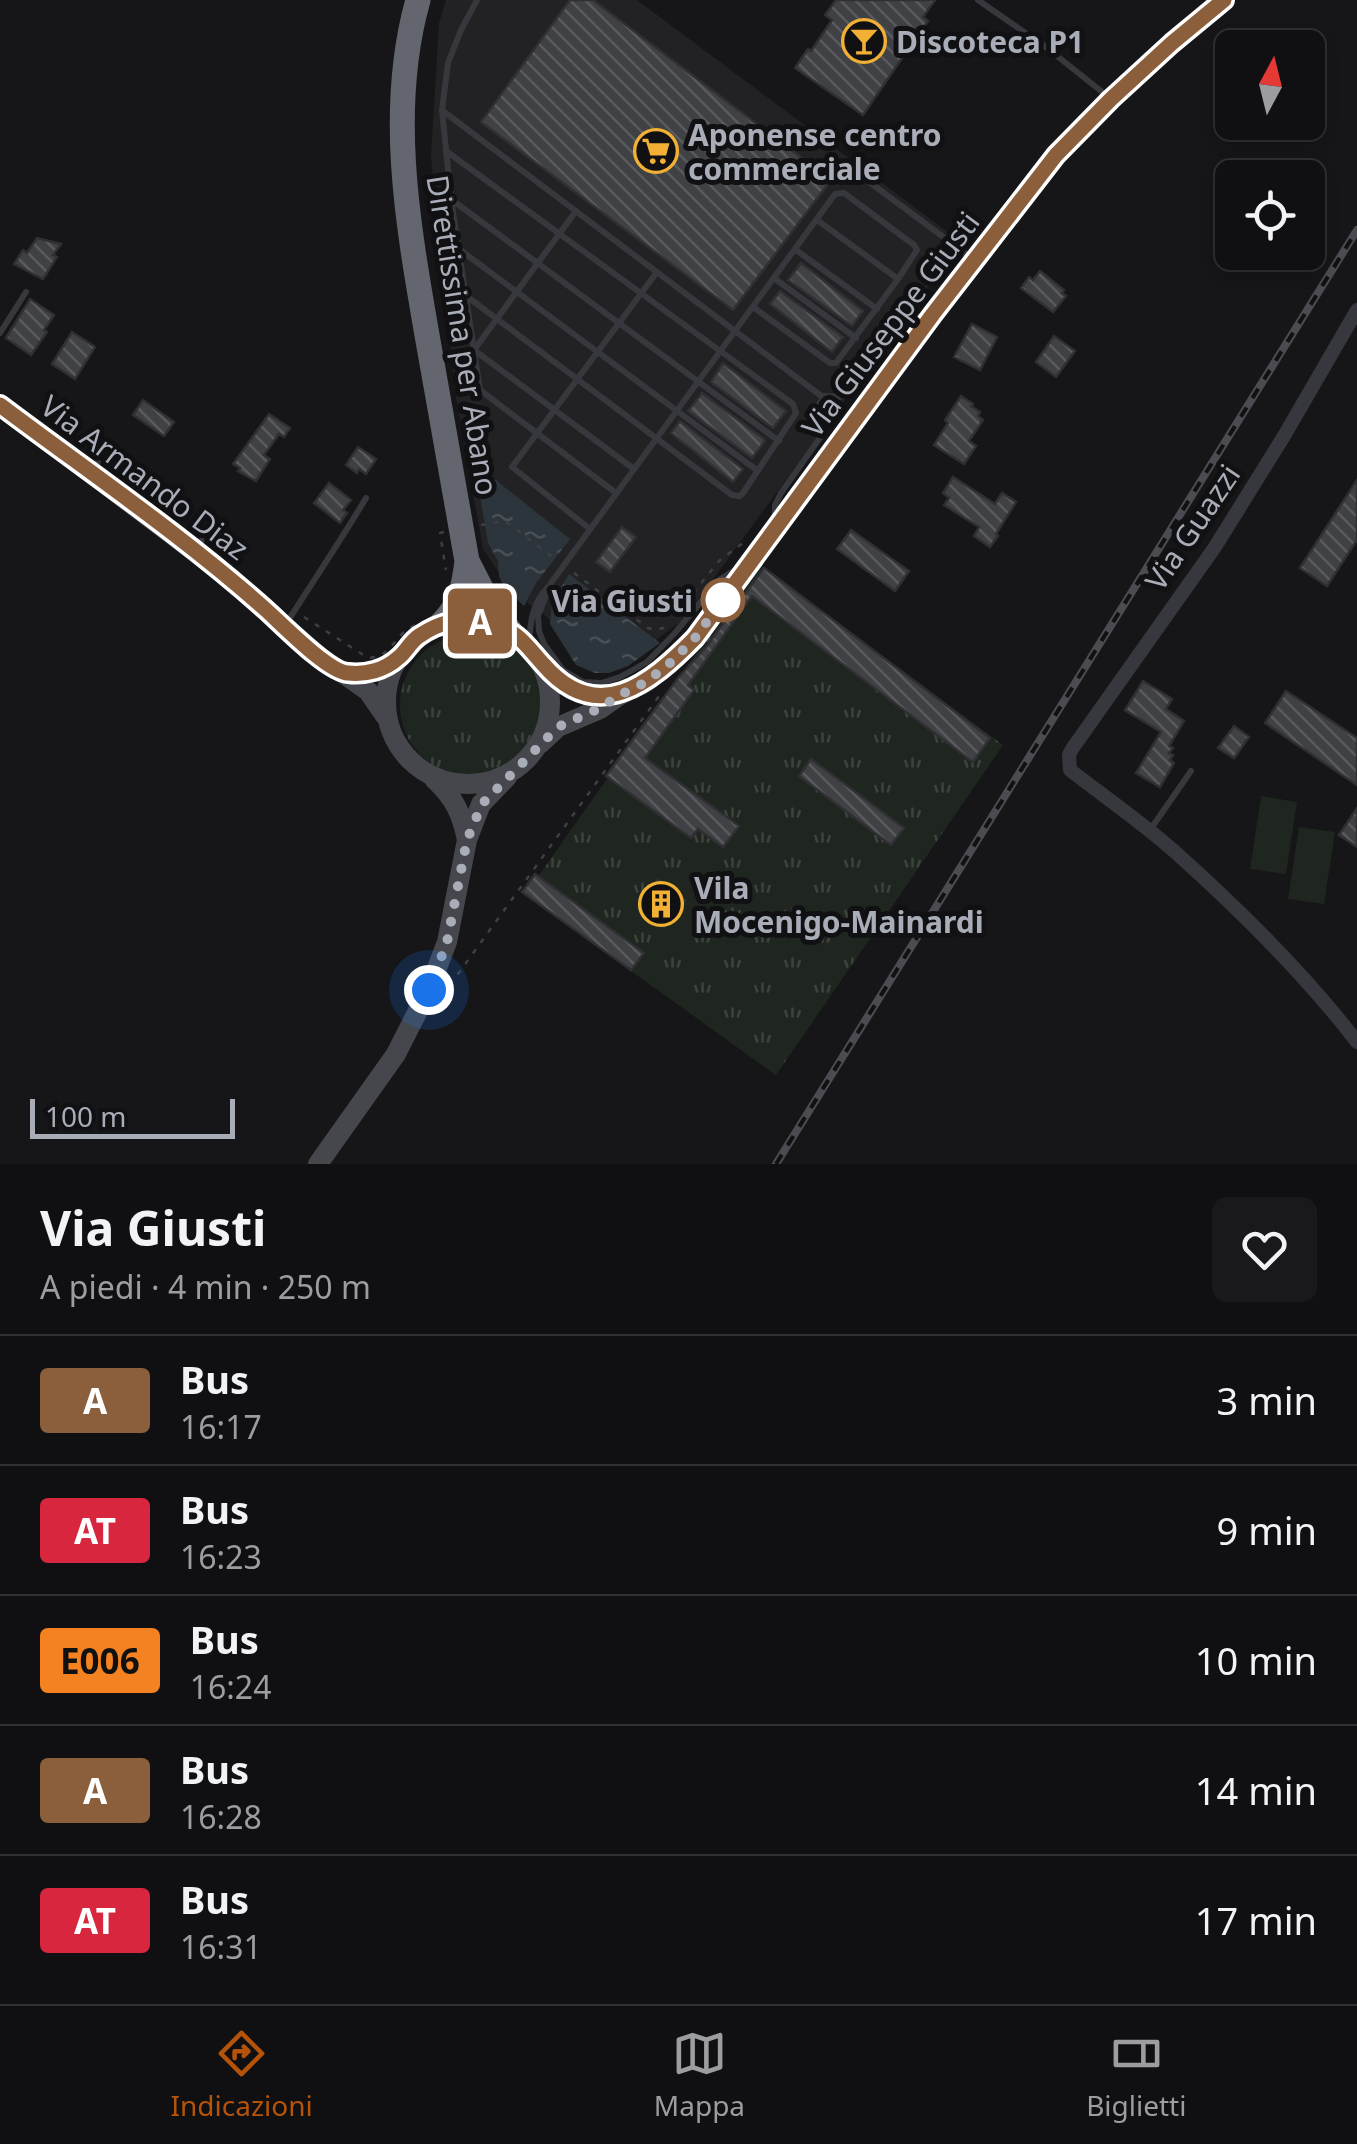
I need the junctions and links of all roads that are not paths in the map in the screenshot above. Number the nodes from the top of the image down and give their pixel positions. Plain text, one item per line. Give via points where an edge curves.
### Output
1 (418, 0) edge
2 (477, 0) edge
3 (978, 0) edge
4 (1224, 0) edge
5 (1111, 99) junction
6 (442, 110) junction
7 (446, 151) junction
8 (853, 170) dead end
9 (451, 199) junction
10 (576, 211) junction
11 (817, 220) junction
12 (560, 234) junction
13 (458, 248) junction
14 (796, 250) junction
15 (974, 260) junction
16 (539, 264) junction
17 (657, 272) junction
18 (774, 278) junction
19 (898, 280) junction
20 (519, 291) junction
21 (26, 292) dead end
22 (641, 294) junction
23 (465, 295) junction
24 (753, 307) junction
25 (877, 309) junction
26 (1357, 310) edge
27 (933, 314) junction
28 (498, 319) junction
29 (619, 324) junction
30 (736, 331) junction
31 (0, 333) edge
32 (856, 338) junction
33 (474, 350) junction
34 (599, 351) junction
35 (720, 352) junction
36 (578, 379) junction
37 (697, 383) junction
38 (824, 398) junction
39 (0, 406) edge
40 (556, 408) junction
41 (678, 410) junction
42 (537, 434) junction
43 (657, 438) junction
44 (779, 441) junction
45 (106, 450) dead end
46 (634, 469) junction
47 (758, 471) junction
48 (90, 472) junction
49 (616, 493) junction
50 (366, 498) dead end
51 (210, 529) dead end
52 (590, 529) junction
53 (775, 531) junction
54 (194, 551) junction
55 (756, 556) junction
56 (467, 562) junction
57 (551, 583) junction
58 (290, 619) junction
59 (433, 622) junction
60 (527, 646) junction
61 (397, 659) junction
62 (345, 674) junction
63 (620, 695) junction
64 (387, 719) junction
65 (540, 744) junction
66 (1191, 770) dead end
67 (510, 774) junction
68 (428, 775) junction
69 (1149, 831) junction
70 (467, 840) junction
71 (1357, 1042) edge
72 (318, 1164) edge

1 - 56 highway, Direttissima per Abano via 402,116 405,184
2 - 6 lane via 448,63
3 - 5 lane
4 - 5 street, Via Giuseppe Giusti
5 - 15 street, Via Giuseppe Giusti via 1056,155
6 - 7 lane
6 - 10 lane
7 - 9 lane
7 - 12 lane
8 - 15 lane
9 - 13 lane
9 - 16 lane
10 - 12 lane
10 - 17 lane
11 - 14 lane
11 - 19 lane
11 - 19 lane via 835,194 844,193 914,245
12 - 16 lane
12 - 22 lane
13 - 20 lane
13 - 23 lane
14 - 18 lane
14 - 25 lane
15 - 27 street, Via Giuseppe Giusti
16 - 20 lane
16 - 29 lane
17 - 22 lane
17 - 30 lane
18 - 24 lane
18 - 32 lane
19 - 25 lane
20 - 28 lane
20 - 34 lane
21 - 31 lane
22 - 29 lane
22 - 35 lane
23 - 28 lane
23 - 33 lane
24 - 30 lane
24 - 32 lane via 830,363
25 - 32 lane
26 - 69 street, Via Guazzi via 1214,547 1069,755 1070,770
27 - 38 lane via 908,318 852,393
27 - 53 street, Via Giuseppe Giusti
28 - 33 lane
28 - 36 lane
29 - 34 lane
29 - 37 lane
30 - 35 lane
30 - 38 lane
33 - 40 lane
33 - 42 lane via 480,390
34 - 36 lane
34 - 41 lane
35 - 37 lane
35 - 44 lane via 795,408
36 - 40 lane
36 - 43 lane
37 - 41 lane
37 - 44 lane
38 - 53 lane via 824,432 775,504
39 - 48 street, Via Armando Diaz
40 - 42 lane
40 - 46 lane
41 - 43 lane
41 - 47 lane
42 - 49 lane
42 - 52 lane via 514,470
43 - 46 lane
43 - 47 lane via 732,495 740,496
44 - 47 lane
45 - 48 lane
46 - 49 lane
48 - 54 street, Via Armando Diaz
49 - 52 lane
50 - 58 lane
51 - 54 lane
52 - 57 lane
53 - 55 street, Via Giuseppe Giusti
54 - 58 street, Via Armando Diaz
55 - 57 lane via 719,580 647,662 601,683 563,670 544,644 538,616
55 - 63 street, Via Giuseppe Giusti via 695,638 646,682
56 - 59 highway, Direttissima per Abano via 457,605
56 - 60 highway, Direttissima per Abano via 492,610
57 - 60 lane via 532,612
58 - 62 street, Via Armando Diaz via 320,658
59 - 60 street via 488,622
59 - 61 street
60 - 63 street via 579,693
60 - 65 street via 550,690 550,718
61 - 62 street via 372,672
61 - 64 street via 385,698
62 - 64 street, Via Armando Diaz
63 - 65 street, Via Giuseppe Giusti via 558,727
64 - 68 street via 395,741
65 - 67 street
66 - 69 lane
67 - 68 street via 484,784
67 - 70 street via 482,804
68 - 70 street via 458,806
69 - 71 street via 1282,954
70 - 72 street via 447,942 429,990 396,1054

